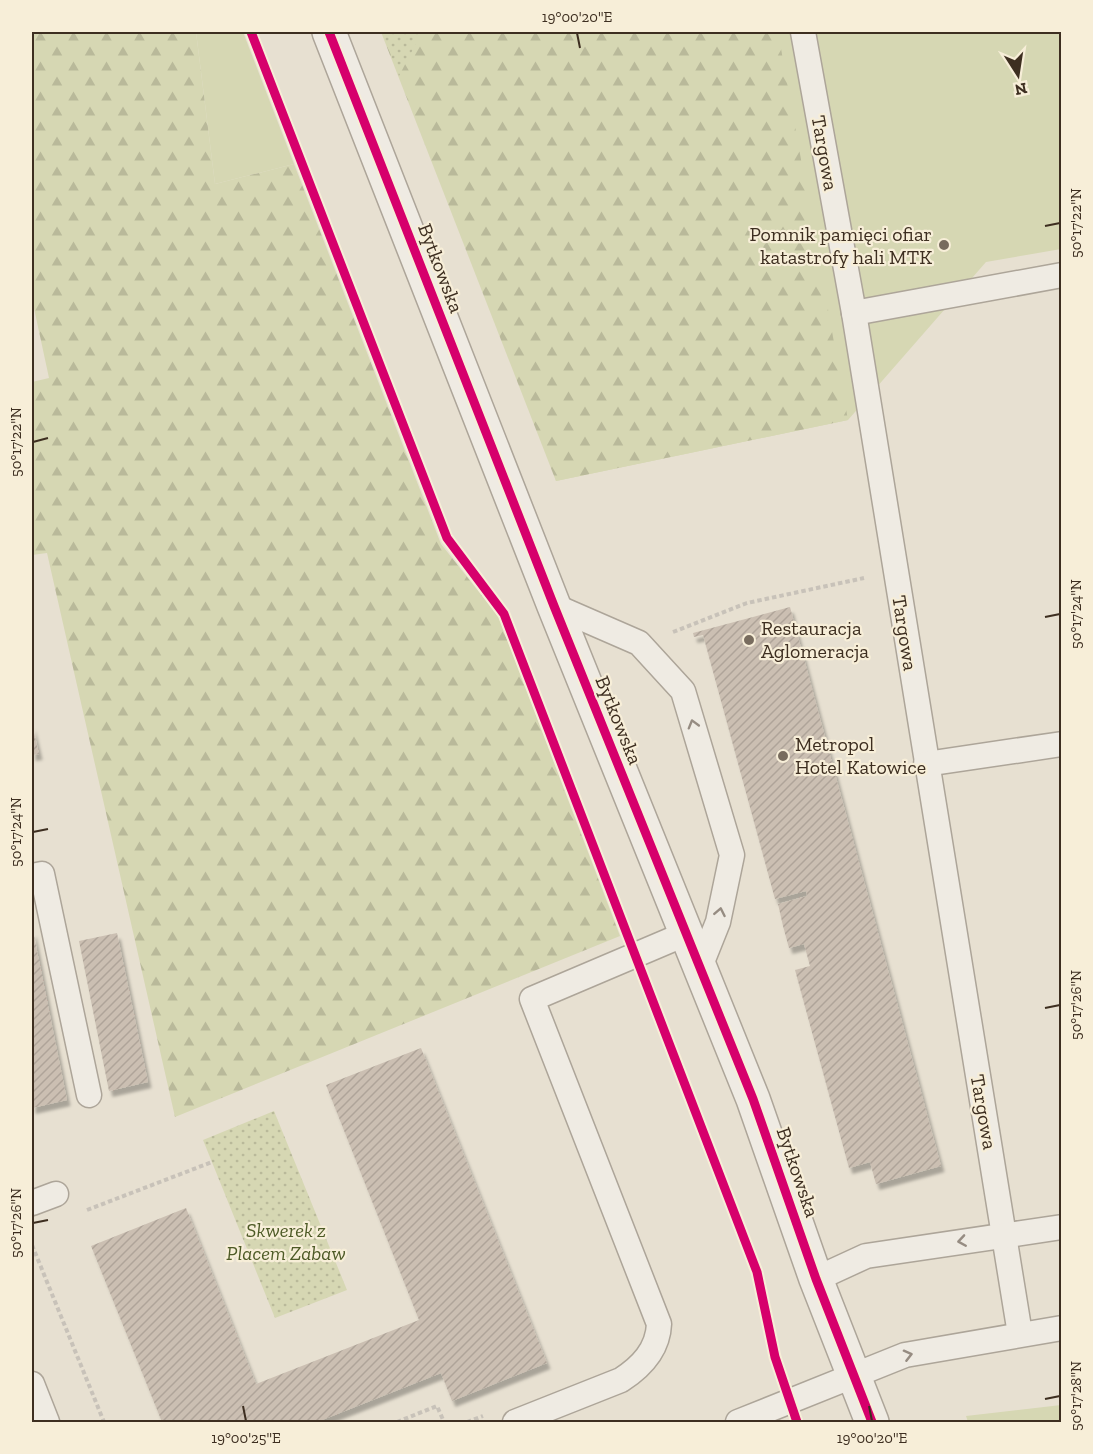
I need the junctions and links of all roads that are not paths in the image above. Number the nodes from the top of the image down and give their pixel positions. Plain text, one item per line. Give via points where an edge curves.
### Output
1 (329, 32) edge
2 (803, 32) edge
3 (1062, 275) edge
4 (854, 313) junction
5 (554, 606) junction
6 (1062, 744) edge
7 (926, 764) junction
8 (32, 876) edge
9 (685, 934) junction
10 (700, 967) junction
11 (89, 1095) dead end
12 (56, 1194) dead end
13 (32, 1203) edge
14 (1062, 1227) edge
15 (1004, 1234) junction
16 (816, 1279) junction
17 (1062, 1328) edge
18 (1020, 1334) junction
19 (853, 1374) junction
20 (32, 1384) edge
21 (47, 1422) edge
22 (515, 1422) edge
23 (738, 1422) edge
24 (872, 1422) edge

1 - 5 street, Bytkowska
2 - 4 lane, Targowa
3 - 4 lane
4 - 7 lane, Targowa
5 - 9 street, Bytkowska
10 -> 5 lane via 718,922 732,855 683,691 639,643
6 - 7 lane
7 - 15 lane, Targowa
8 - 11 lane via 42,874
9 - 10 street, Bytkowska
9 - 22 lane via 532,999 659,1324 649,1356 637,1370
10 - 16 street, Bytkowska via 753,1099
12 - 13 lane
14 - 15 lane
15 -> 16 lane via 866,1256
15 - 18 lane, Targowa
16 - 19 street, Bytkowska
17 - 18 lane
19 -> 18 lane via 905,1355
19 - 23 lane
19 - 24 street, Bytkowska
20 - 21 lane

